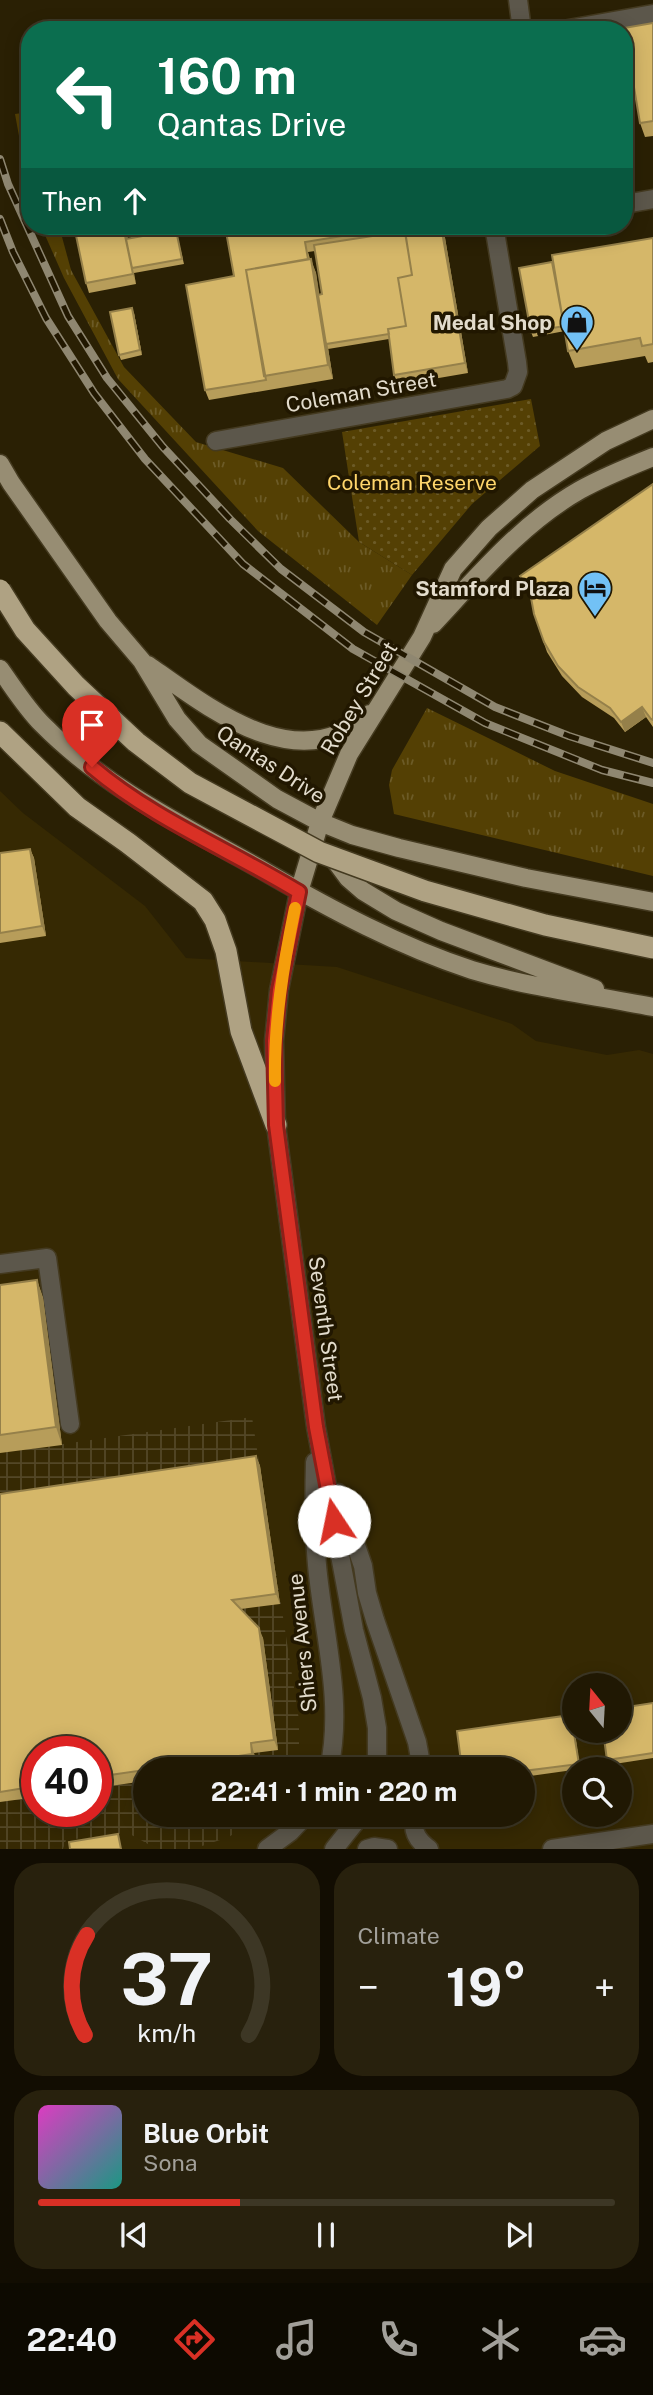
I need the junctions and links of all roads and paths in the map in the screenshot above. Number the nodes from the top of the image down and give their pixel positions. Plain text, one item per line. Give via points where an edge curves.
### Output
1 (518, 0) edge
2 (653, 14) edge
3 (521, 21) edge
4 (614, 21) edge
5 (653, 199) edge
6 (633, 203) edge
7 (496, 235) edge
8 (653, 419) edge
9 (215, 441) dead end
10 (653, 457) edge
11 (0, 464) edge
12 (0, 590) edge
13 (422, 637) junction
14 (142, 662) junction
15 (0, 669) edge
16 (378, 706) junction
17 (0, 732) edge
18 (320, 822) junction
19 (299, 892) junction
20 (653, 902) edge
21 (653, 948) edge
22 (626, 1002) junction
23 (653, 1007) edge
24 (276, 1125) junction
25 (0, 1264) edge
26 (70, 1424) dead end
27 (316, 1427) junction
28 (331, 1757) edge
29 (377, 1757) edge
30 (420, 1757) edge
31 (295, 1827) edge
32 (351, 1827) edge
33 (356, 1827) edge
34 (414, 1827) edge
35 (653, 1834) edge
36 (267, 1849) edge
37 (334, 1849) edge
38 (346, 1849) edge
39 (429, 1849) edge
40 (552, 1849) edge

1 - 3 street
2 - 4 street
5 - 6 street
7 - 9 street, Coleman Street via 517,362 513,386
8 - 13 main road, Robey Street via 572,461 489,528 453,569
10 - 13 main road, Robey Street via 579,491 546,513 502,551
11 - 14 main road, Qantas Drive via 108,621
12 - 21 highway, bridge via 25,630 76,686 136,742 190,783 319,852 425,891 545,925
13 - 16 main road, Robey Street
14 - 16 main road via 217,713 277,737 328,738 359,724
14 - 18 main road, Qantas Drive via 177,719 199,744 277,799
15 - 19 main road via 41,723 109,782
16 - 18 main road, Robey Street via 349,754
17 - 24 highway via 77,807 203,901 222,941 241,1031
18 - 19 main road, Robey Street
18 - 20 main road, Qantas Drive via 399,848
18 - 22 main road via 338,866 363,891 385,904 441,931
19 - 22 main road via 374,931 471,970
19 - 24 street, Seventh Street via 275,1028
22 - 23 main road
24 - 27 street, Seventh Street
25 - 26 street via 47,1258
27 - 28 street, Shiers Avenue via 317,1565 333,1690
27 - 29 street, Seventh Street via 354,1630 372,1698
27 - 30 street
31 - 36 street
32 - 37 street
33 - 38 street
34 - 39 street via 418,1841
35 - 40 street

